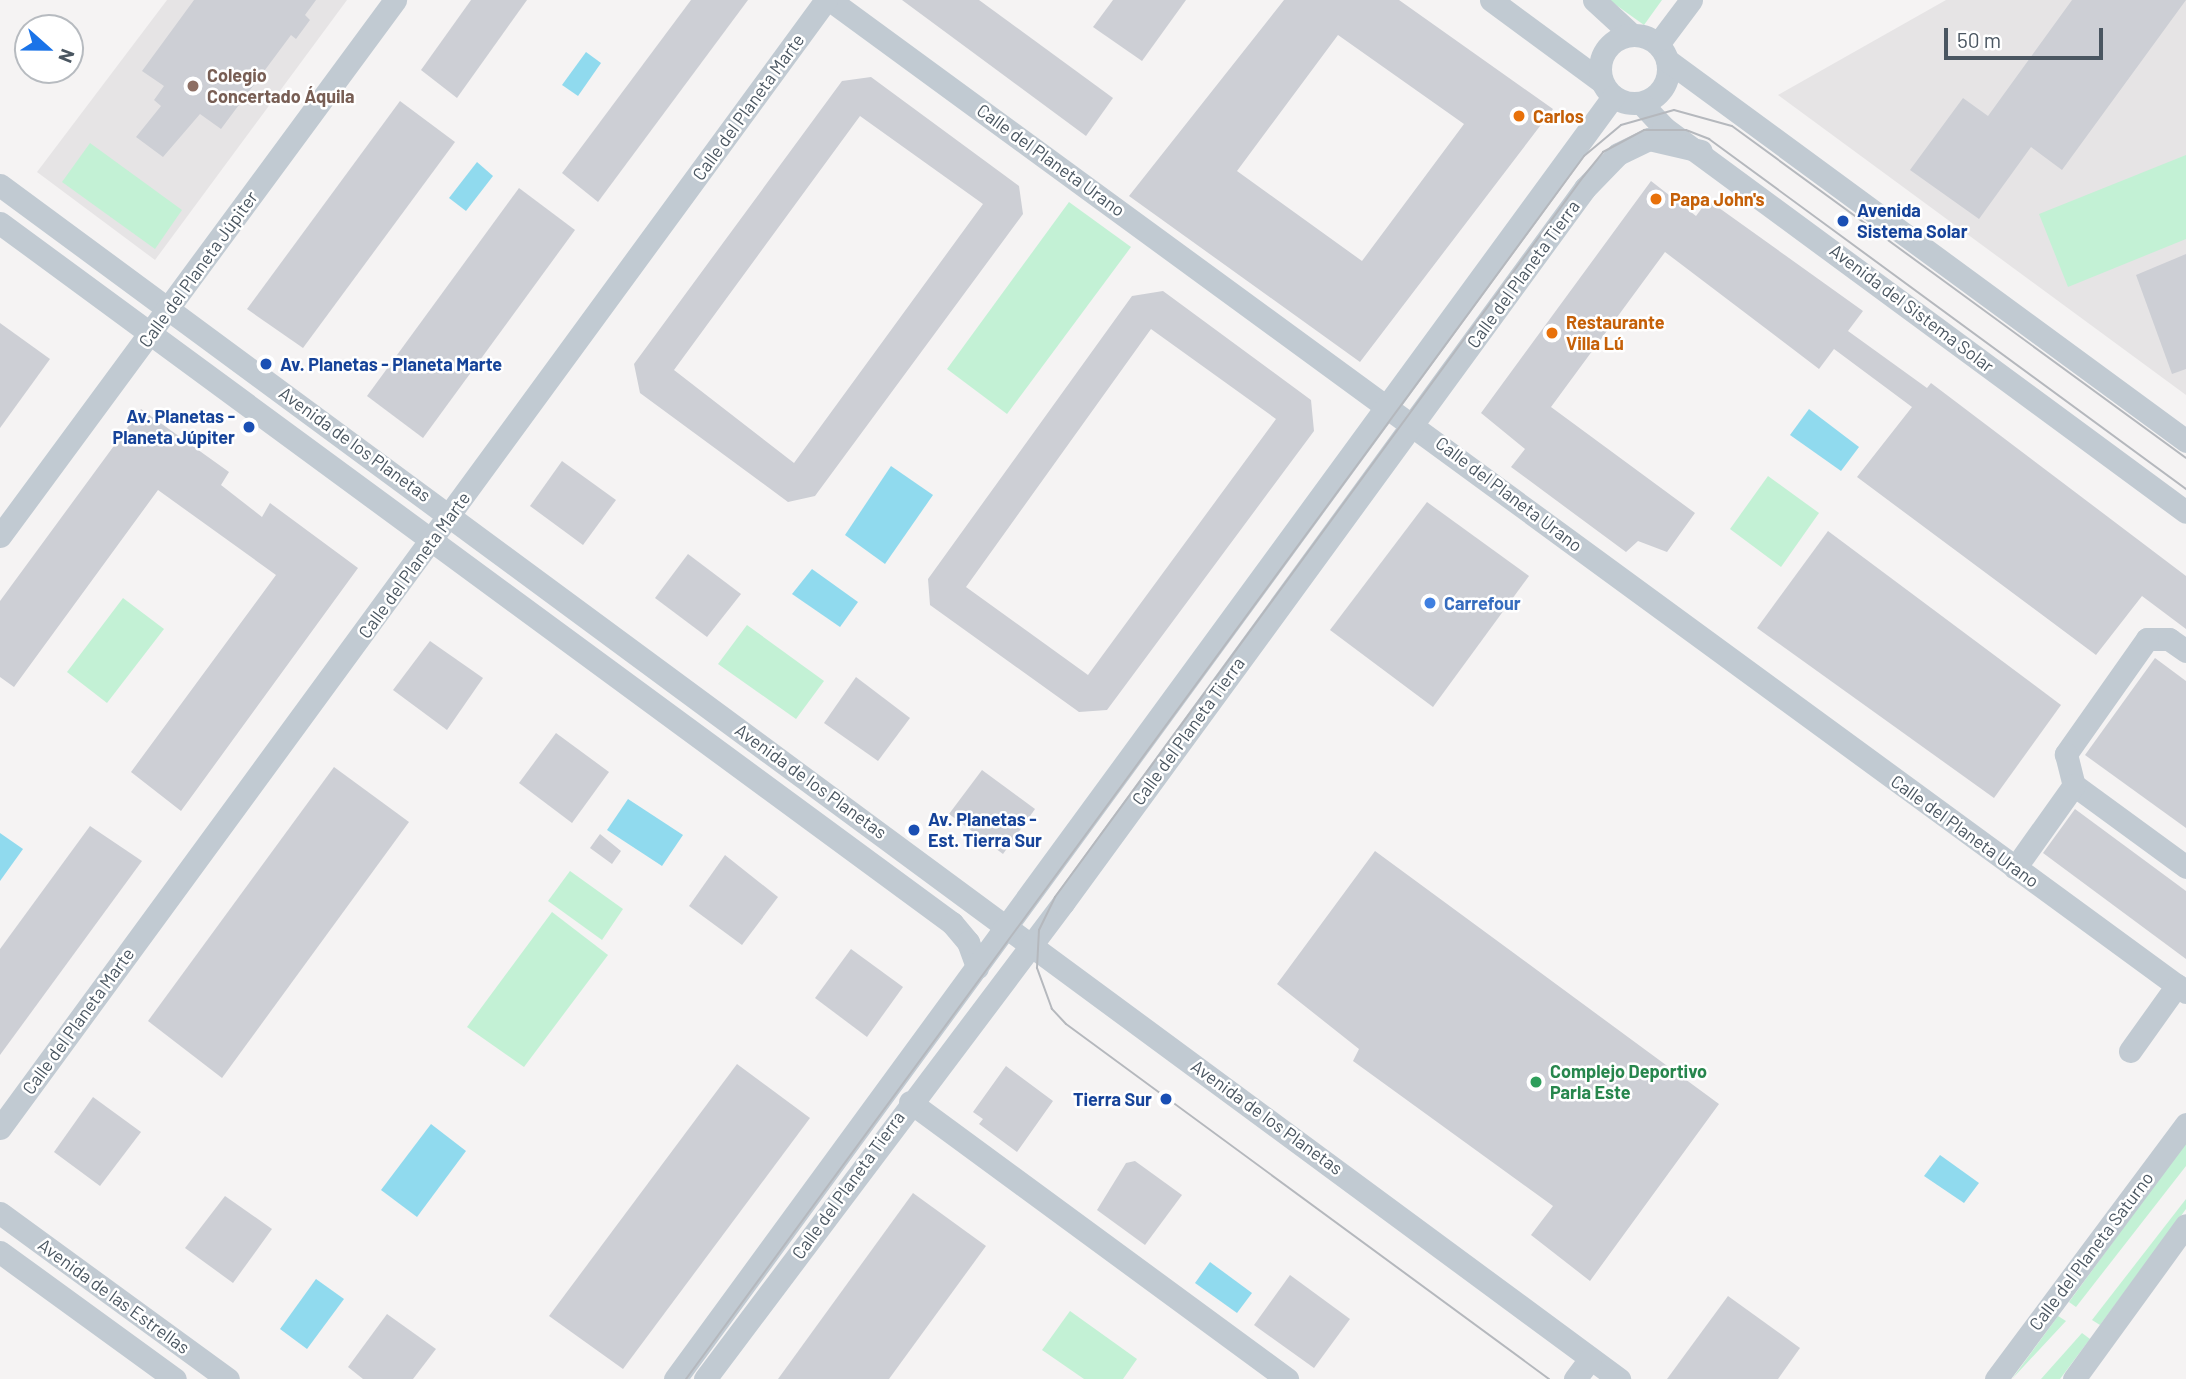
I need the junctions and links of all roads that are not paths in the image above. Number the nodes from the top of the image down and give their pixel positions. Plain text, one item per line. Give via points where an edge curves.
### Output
1 (395, 0) edge
2 (828, 0) edge
3 (1491, 0) edge
4 (1594, 0) edge
5 (1691, 0) edge
6 (1631, 34) junction
7 (1663, 52) junction
8 (1607, 89) junction
9 (1640, 103) junction
10 (1701, 151) junction
11 (0, 185) edge
12 (0, 223) edge
13 (168, 309) junction
14 (150, 335) junction
15 (1390, 406) junction
16 (1413, 423) junction
17 (2186, 441) edge
18 (2186, 512) edge
19 (452, 513) junction
20 (0, 536) edge
21 (432, 542) junction
22 (2186, 652) edge
23 (2074, 785) junction
24 (2186, 867) edge
25 (2015, 868) junction
26 (1007, 926) junction
27 (1030, 944) junction
28 (977, 967) junction
29 (2181, 988) edge
30 (2130, 1051) dead end
31 (910, 1102) junction
32 (2186, 1124) edge
33 (0, 1128) edge
34 (0, 1213) edge
35 (2186, 1225) edge
36 (0, 1252) edge
37 (1590, 1359) junction
38 (175, 1379) edge
39 (228, 1379) edge
40 (675, 1379) edge
41 (705, 1379) edge
42 (1287, 1379) edge
43 (1575, 1379) edge
44 (1619, 1379) edge
45 (1996, 1379) edge
46 (2074, 1379) edge

1 - 13 street, Calle del Planeta Júpiter
2 - 15 street, Calle del Planeta Urano
2 - 19 street, Calle del Planeta Marte
3 - 8 street
4 - 6 street
5 - 7 street
6 - 7 street
6 - 8 street via 1604,50
7 - 9 street via 1666,82
7 - 17 street
8 - 9 street
8 - 15 street, Calle del Planeta Tierra
9 - 10 street, Avenida del Sistema Solar
10 - 16 street, Calle del Planeta Tierra via 1649,139 1618,154 1585,188
10 - 18 street, Avenida del Sistema Solar
11 - 13 street, Avenida de los Planetas
12 - 14 street, Avenida de los Planetas
13 - 14 street, Calle del Planeta Júpiter
13 - 19 street, Avenida de los Planetas
14 - 20 street, Calle del Planeta Júpiter
14 - 21 street, Avenida de los Planetas
15 - 16 street, Calle del Planeta Urano
15 - 26 street, Calle del Planeta Tierra
16 - 25 street, Calle del Planeta Urano
16 - 27 street, Calle del Planeta Tierra
19 - 21 street, Calle del Planeta Marte
19 - 26 street, Avenida de los Planetas
21 - 28 street, Avenida de los Planetas via 951,923 968,942
21 - 33 street, Calle del Planeta Marte
22 - 23 street via 2169,639 2147,639 2066,754
23 - 24 street
23 - 25 street
25 - 29 street, Calle del Planeta Urano
26 - 27 street, Avenida de los Planetas
26 - 28 street, Calle del Planeta Tierra
27 - 31 street, Calle del Planeta Tierra
27 - 37 street, Avenida de los Planetas
28 - 40 street, Calle del Planeta Tierra
29 - 30 street
31 - 41 street, Calle del Planeta Tierra
31 - 42 street
32 - 45 street, Calle del Planeta Saturno
34 - 39 street, Avenida de las Estrellas
35 - 46 street
36 - 38 street, Avenida de las Estrellas
37 - 43 street
37 - 44 street, Avenida de los Planetas

